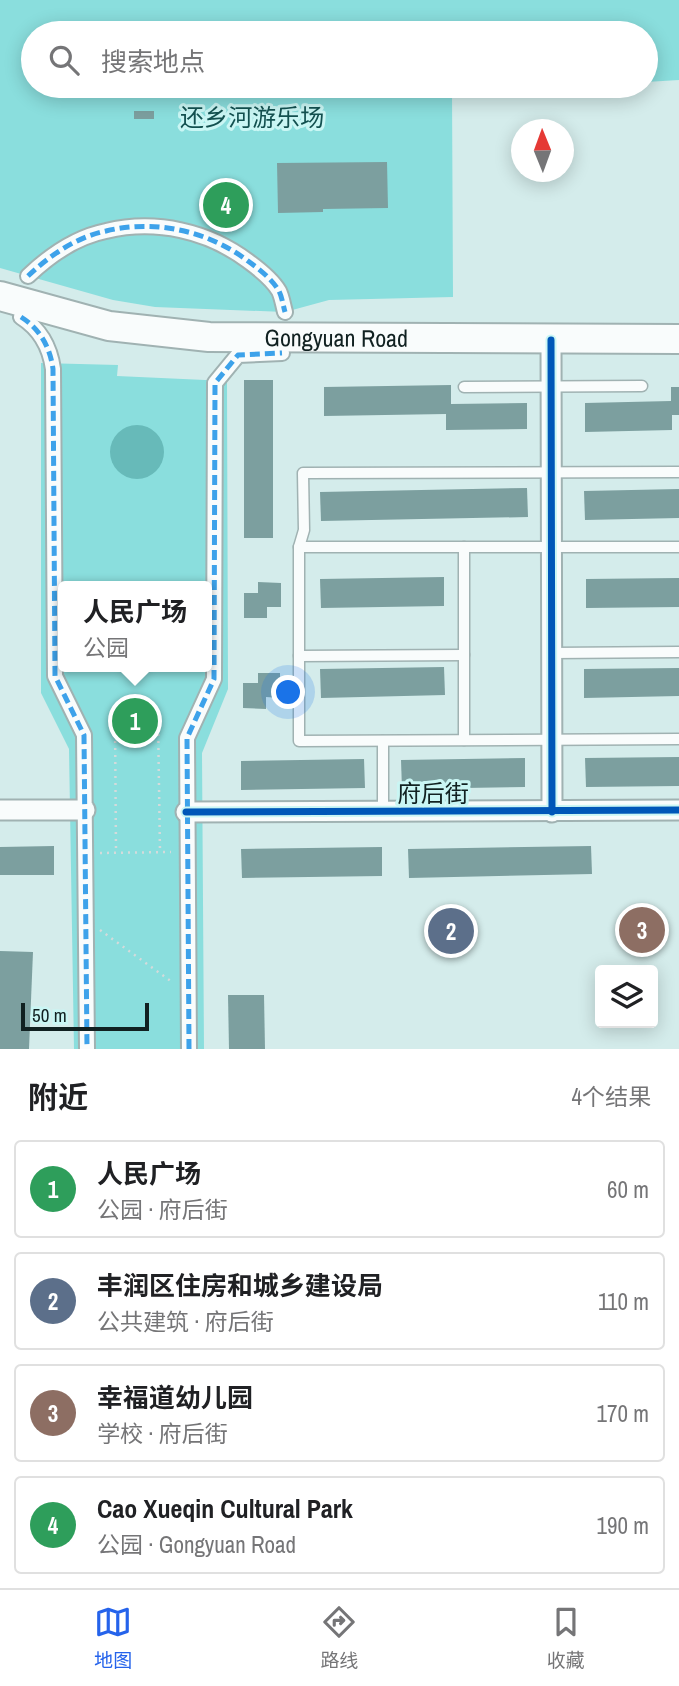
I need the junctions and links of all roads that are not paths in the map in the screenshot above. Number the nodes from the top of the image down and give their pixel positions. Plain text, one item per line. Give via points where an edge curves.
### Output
1 (28, 276) dead end
2 (0, 296) edge
3 (285, 312) dead end
4 (21, 317) dead end
5 (679, 339) edge
6 (551, 340) junction
7 (282, 353) dead end
8 (551, 386) junction
9 (642, 386) dead end
10 (464, 387) dead end
11 (551, 472) junction
12 (679, 472) edge
13 (299, 547) junction
14 (464, 547) junction
15 (552, 547) junction
16 (679, 547) edge
17 (679, 652) edge
18 (552, 653) junction
19 (464, 655) junction
20 (299, 656) junction
21 (679, 739) edge
22 (464, 740) junction
23 (551, 740) junction
24 (383, 741) junction
25 (0, 810) edge
26 (85, 810) junction
27 (679, 810) edge
28 (186, 812) junction
29 (383, 812) junction
30 (552, 812) junction
31 (88, 1049) edge
32 (189, 1049) edge

1 - 3 street via 77,241 105,231 169,228 202,236 253,264 279,291
2 - 6 main road, Gongyuan Road via 109,326 198,337
4 - 26 street via 33,324 51,352 55,676 84,736
5 - 6 main road, Gongyuan Road
6 - 8 street
7 - 28 street via 238,355 215,383 214,678 187,738
8 - 9 lane
8 - 10 lane
8 - 11 street
11 - 12 lane
11 - 13 lane via 303,473 304,530
11 - 15 street
13 - 14 lane
13 - 20 lane
14 - 15 lane
14 - 19 lane
15 - 16 lane
15 - 18 street
17 - 18 lane
18 - 23 street
19 - 20 lane
19 - 22 lane
20 - 24 lane via 299,741
21 - 23 lane
22 - 23 lane
22 - 24 lane
23 - 30 street
24 - 29 lane
25 - 26 street
26 - 31 street
27 - 30 street, 府后街
28 - 29 street, 府后街
28 - 32 street
29 - 30 street, 府后街

